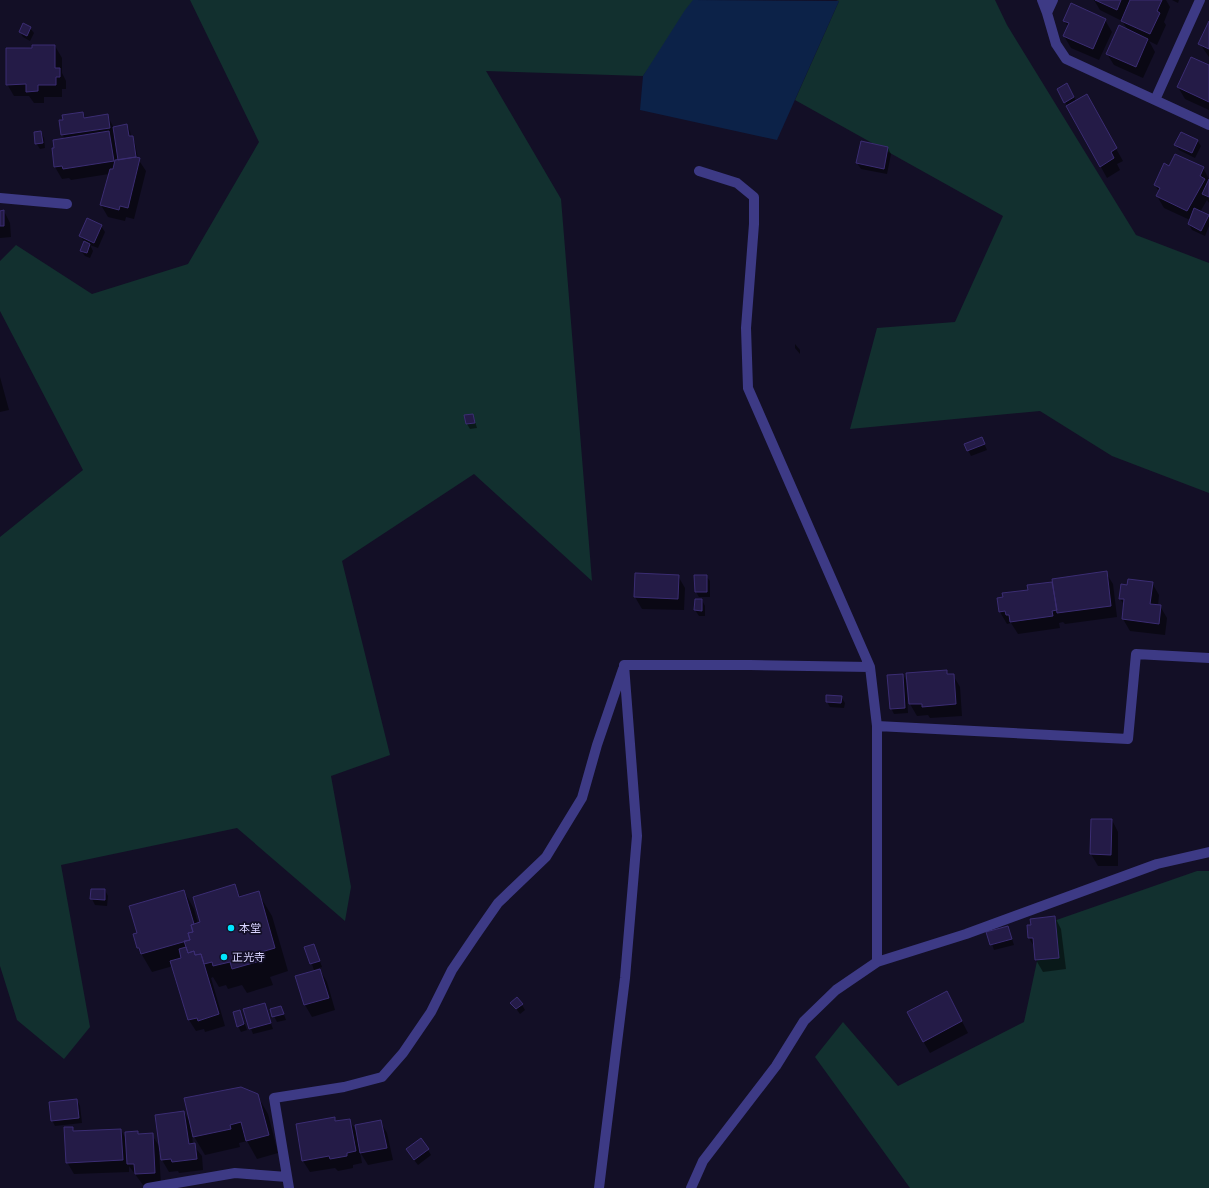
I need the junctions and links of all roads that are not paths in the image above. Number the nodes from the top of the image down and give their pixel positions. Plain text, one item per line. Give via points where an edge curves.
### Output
1 (1042, 0) edge
2 (1053, 0) edge
3 (1200, 0) edge
4 (1048, 13) junction
5 (1155, 100) junction
6 (1209, 125) edge
7 (699, 171) dead end
8 (0, 198) edge
9 (67, 204) dead end
10 (1209, 658) edge
11 (624, 665) junction
12 (870, 667) junction
13 (877, 726) junction
14 (1209, 852) edge
15 (877, 962) junction
16 (287, 1177) junction
17 (148, 1188) edge
18 (289, 1188) edge
19 (599, 1188) edge
20 (691, 1188) edge

1 - 4 street
2 - 4 street
3 - 5 street
4 - 5 street via 1056,44 1066,59
5 - 6 street
7 - 12 street via 737,182 754,197 746,328 748,388
8 - 9 street
10 - 13 street via 1136,654 1128,739
11 - 12 street
11 - 16 street via 582,798 546,857 498,903 474,936 452,970 431,1012 403,1053 382,1077 344,1087 274,1098
11 - 19 street via 637,836 624,978
12 - 13 street
13 - 15 street
14 - 15 street via 1157,864 966,934
15 - 20 street via 836,990 804,1021 776,1066 703,1161
16 - 17 street via 235,1173
16 - 18 street

